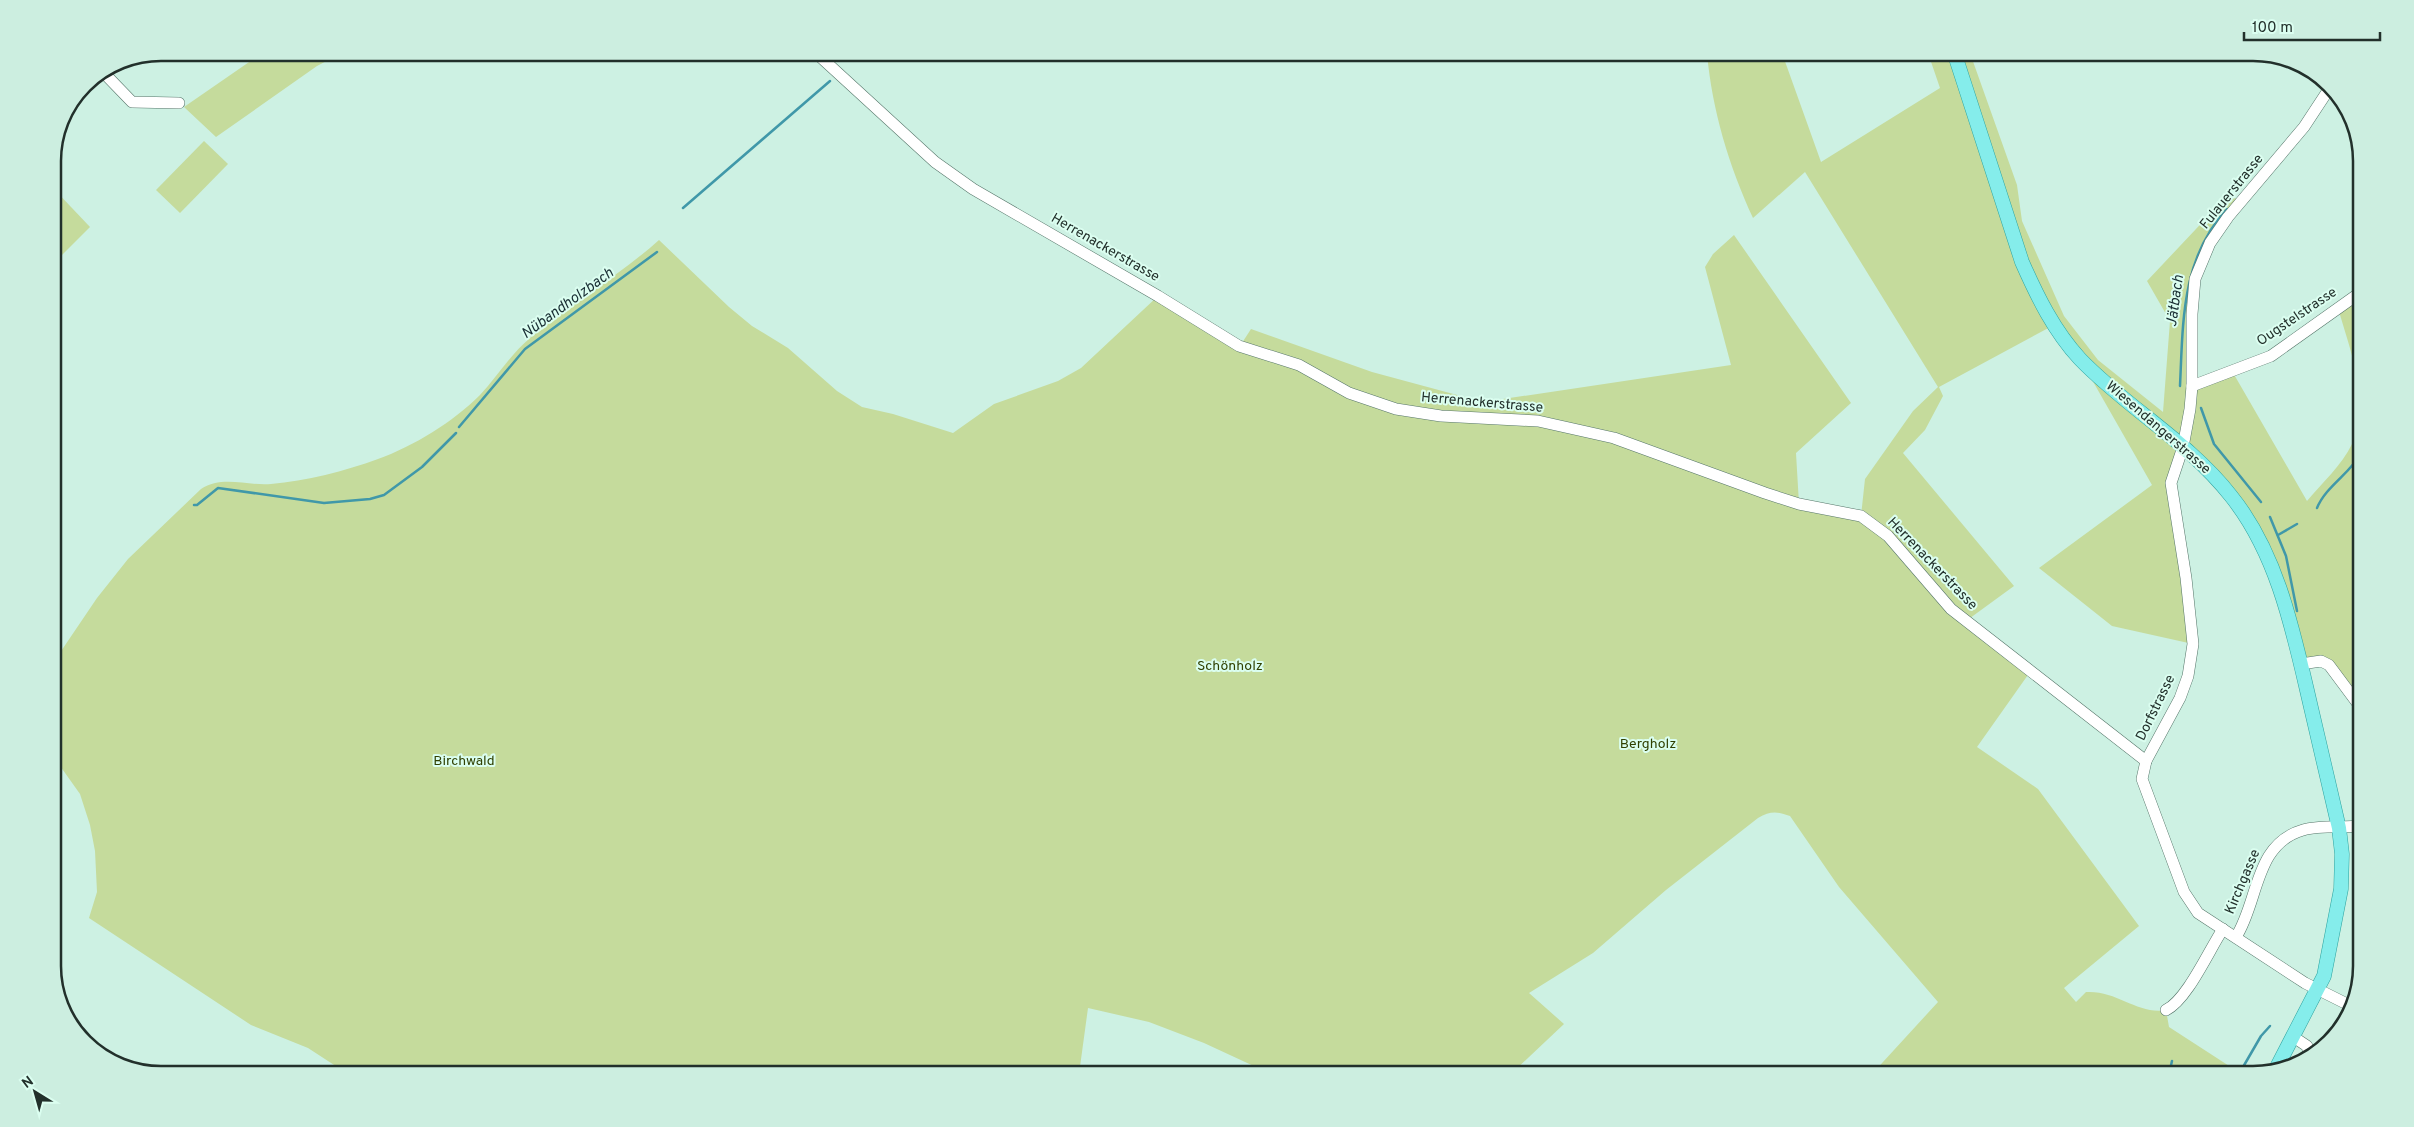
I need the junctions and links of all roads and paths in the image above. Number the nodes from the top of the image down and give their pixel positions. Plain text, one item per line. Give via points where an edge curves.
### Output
1 (825, 61) edge
2 (1957, 61) edge
3 (108, 77) edge
4 (2326, 93) edge
5 (179, 103) dead end
6 (2353, 298) edge
7 (2192, 386) junction
8 (2183, 447) junction
9 (2301, 664) junction
10 (2353, 697) edge
11 (2146, 761) junction
12 (2353, 827) edge
13 (2339, 828) junction
14 (2223, 929) junction
15 (2236, 937) junction
16 (2318, 991) junction
17 (2345, 1003) edge
18 (2166, 1010) dead end
19 (2292, 1036) junction
20 (2308, 1049) edge
21 (2280, 1062) edge

1 - 11 street, Herrenackerstrasse via 935,162 973,189 1239,346 1299,365 1349,392 1396,409 1441,416 1538,421 1614,438 1764,494 1861,516 1888,536 1951,609
2 - 8 main road, Wiesendangerstrasse via 2022,262 2054,325 2107,385
3 - 5 street via 132,102
4 - 7 street, Fulauerstrasse via 2304,127 2210,242 2195,279
6 - 7 street, Ougstelstrasse via 2271,356
7 - 8 street, Fulauerstrasse
8 - 9 main road, Wiesendangerstrasse via 2232,496 2249,521 2279,588
8 - 11 street, Dorfstrasse via 2171,483 2193,644 2188,676 2180,698
9 - 10 street via 2321,660 2329,665
9 - 13 main road, Wiesendangerstrasse
11 - 14 street, Dorfstrasse via 2142,779 2184,892 2198,913
12 - 13 street, Kirchgasse
13 - 15 street, Kirchgasse via 2304,830 2290,835 2270,853
13 - 16 main road, Wiesendangerstrasse via 2341,889 2324,976
14 - 15 street, Dorfstrasse
14 - 18 street via 2191,984 2173,1007
15 - 16 street, Dorfstrasse
16 - 17 street, Dorfstrasse
16 - 19 main road, Wiesendangerstrasse
19 - 20 street
19 - 21 main road, Wiesendangerstrasse

